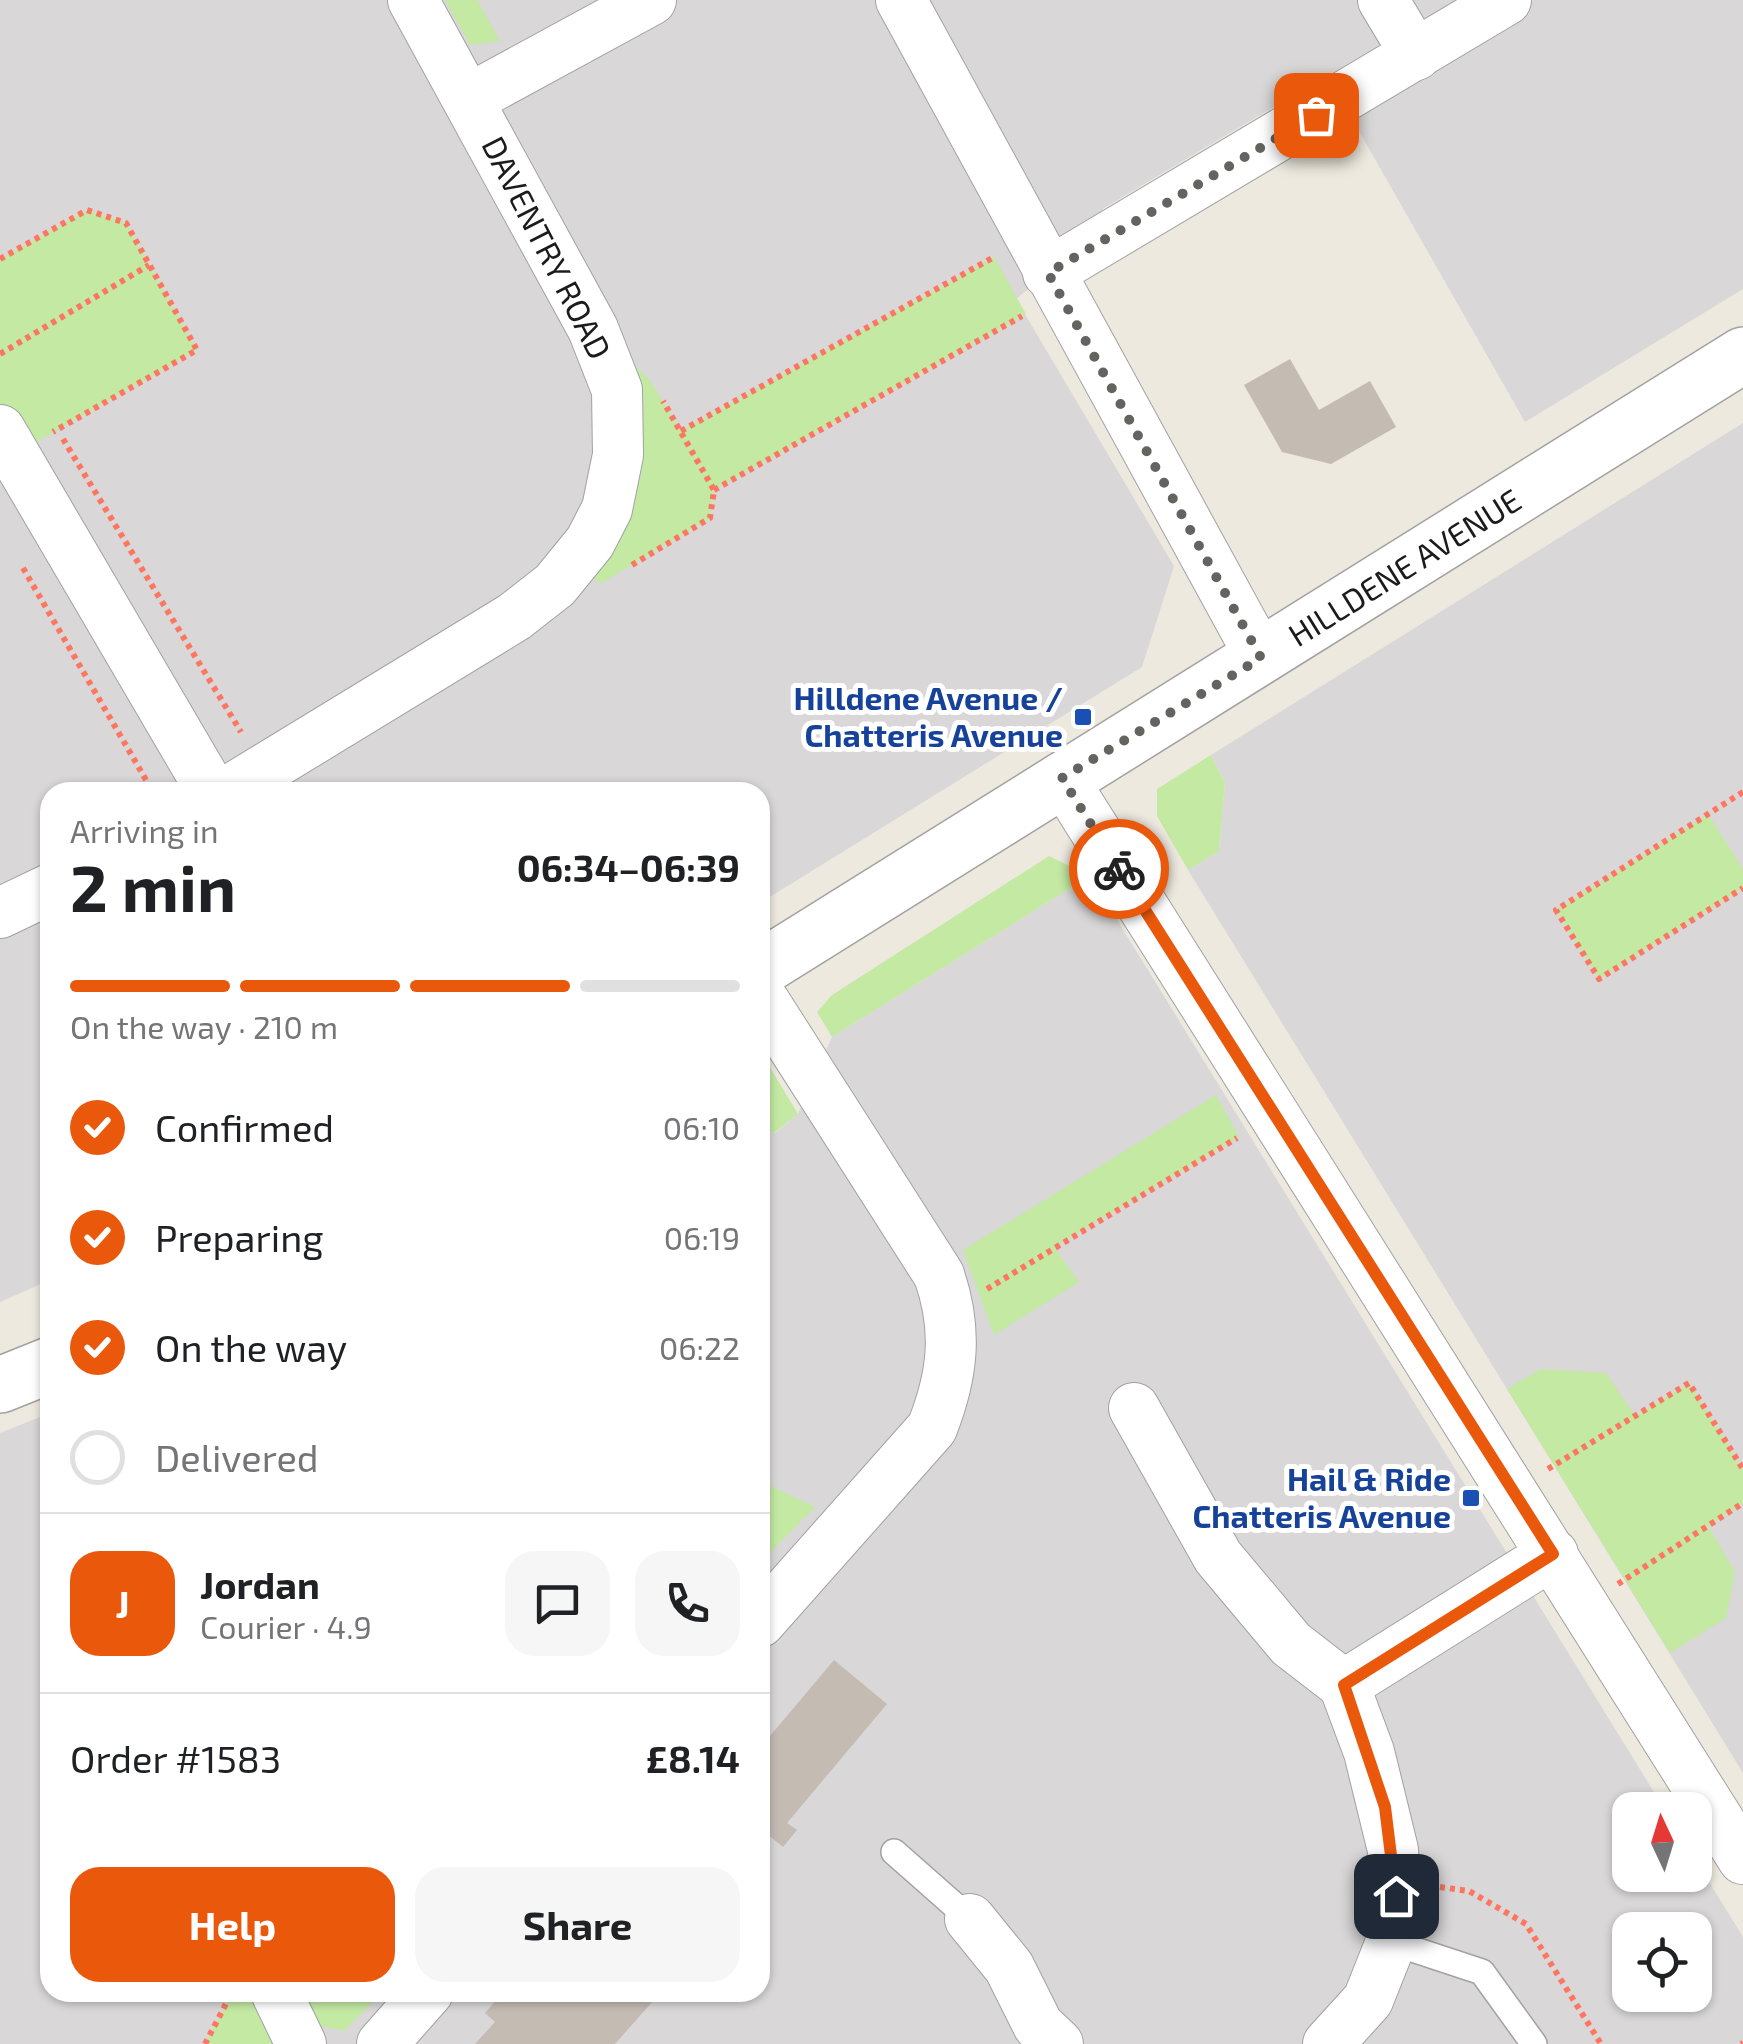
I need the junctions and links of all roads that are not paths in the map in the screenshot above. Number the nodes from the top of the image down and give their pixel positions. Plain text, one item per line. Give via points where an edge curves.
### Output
1 (414, 0) edge
2 (651, 0) edge
3 (900, 0) edge
4 (1383, 0) edge
5 (1506, 0) edge
6 (1416, 56) junction
7 (469, 99) junction
8 (1046, 269) junction
9 (1743, 355) edge
10 (7, 442) edge
11 (1261, 658) junction
12 (1062, 778) junction
13 (245, 781) edge
14 (206, 782) edge
15 (40, 893) edge
16 (0, 913) edge
17 (770, 963) edge
18 (770, 1011) edge
19 (40, 1369) edge
20 (0, 1386) edge
21 (1134, 1408) dead end
22 (1553, 1554) junction
23 (770, 1611) edge
24 (1344, 1685) junction
25 (894, 1852) dead end
26 (1743, 1859) edge
27 (970, 1919) joint
28 (1391, 1942) junction
29 (281, 2002) edge
30 (419, 2002) edge
31 (301, 2044) edge
32 (382, 2044) edge
33 (1058, 2044) edge
34 (1328, 2044) edge
35 (1534, 2044) edge

1 - 7 street, DAVENTRY ROAD
2 - 7 street
3 - 8 street
4 - 6 street
5 - 6 street
6 - 8 street
7 - 13 street, DAVENTRY ROAD via 592,329 617,390 618,455 608,509 556,585 514,618
8 - 11 street
9 - 11 street, HILLDENE AVENUE
10 - 14 street
11 - 12 street, HILLDENE AVENUE
12 - 17 street, HILLDENE AVENUE
12 - 22 street
15 - 16 street
18 - 23 street via 939,1275 951,1310 953,1346 932,1428
19 - 20 street
21 - 24 street via 1218,1557 1291,1644
22 - 24 street
22 - 26 street
24 - 28 street via 1385,1807 1395,1880
25 - 27 lane
27 - 33 street via 1009,1967 1038,2025
28 - 34 street via 1368,2000
28 - 35 lane via 1482,1972
29 - 31 street
30 - 32 street

